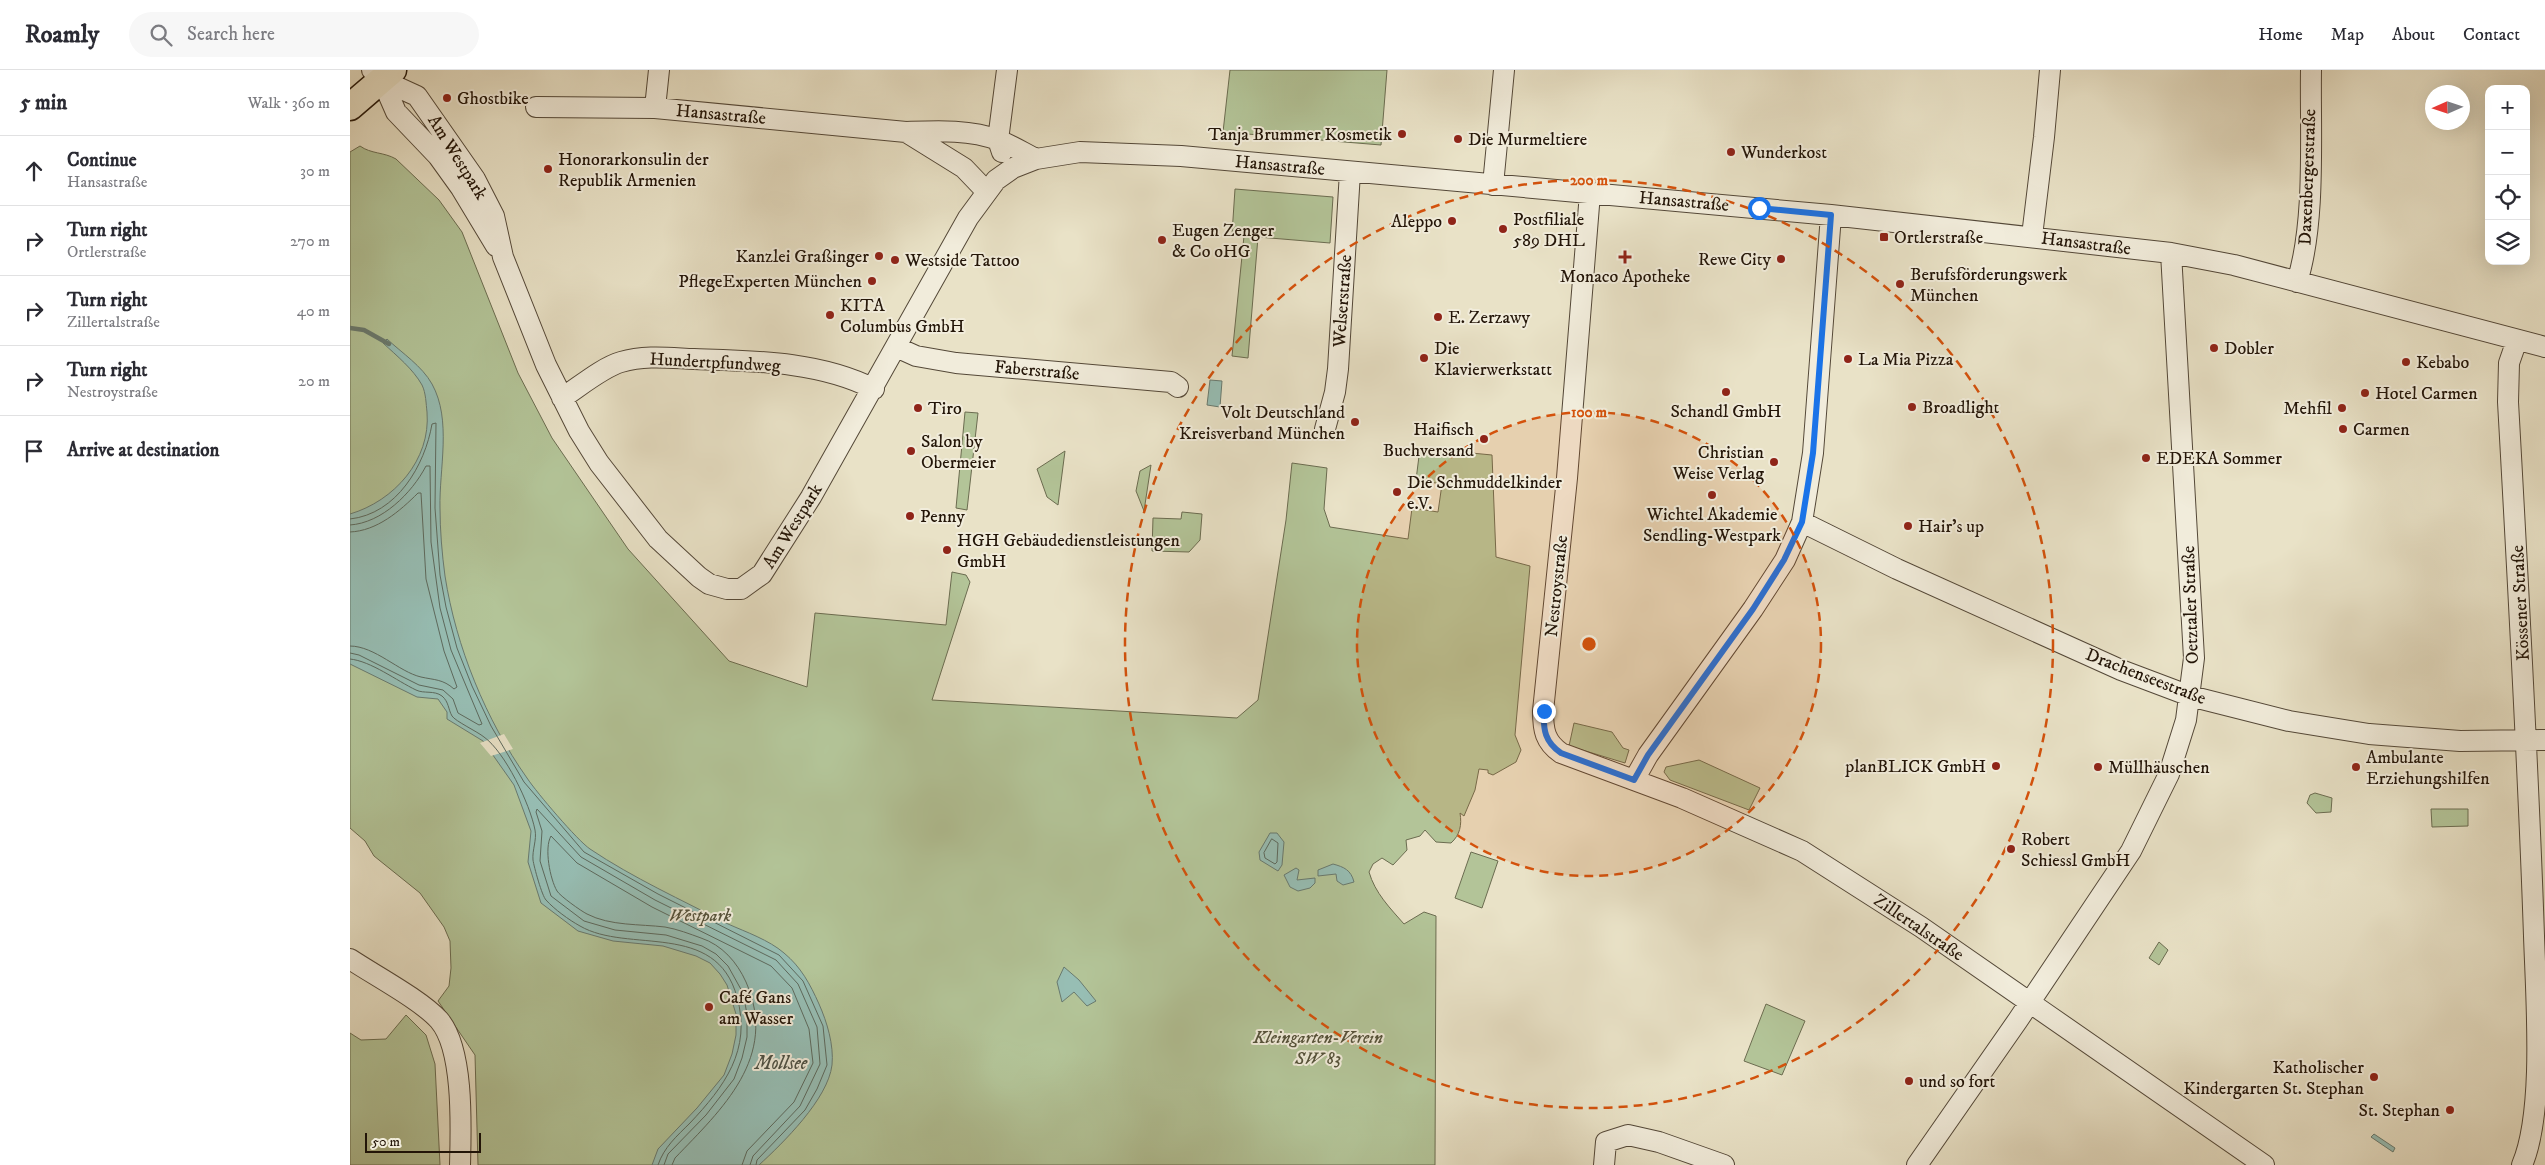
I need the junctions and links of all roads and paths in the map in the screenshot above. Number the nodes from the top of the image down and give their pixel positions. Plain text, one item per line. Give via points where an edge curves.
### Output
1 (659, 70) edge
2 (1007, 70) edge
3 (1504, 70) edge
4 (2050, 70) edge
5 (2311, 70) edge
6 (382, 73) edge
7 (350, 107) edge
8 (536, 107) dead end
9 (655, 108) junction
10 (906, 132) junction
11 (998, 140) junction
12 (1036, 159) junction
13 (1007, 171) junction
14 (1350, 172) junction
15 (1493, 185) junction
16 (986, 191) junction
17 (1590, 193) junction
18 (1831, 215) junction
19 (2032, 236) junction
20 (2171, 253) junction
21 (2297, 282) junction
22 (2517, 340) junction
23 (896, 346) junction
24 (2545, 347) edge
25 (1178, 387) dead end
26 (874, 388) junction
27 (562, 398) junction
28 (1325, 429) dead end
29 (1802, 522) junction
30 (2190, 696) junction
31 (1547, 740) joint
32 (2536, 741) edge
33 (1634, 780) junction
34 (350, 959) edge
35 (2028, 1004) junction
36 (2541, 1047) edge
37 (460, 1165) edge
38 (1604, 1165) edge
39 (1724, 1165) edge
40 (1917, 1165) edge
41 (2264, 1165) edge
42 (2522, 1165) edge

1 - 9 street
2 - 11 street
3 - 15 street
4 - 19 street
5 - 21 street, Daxenbergerstraße via 2308,222
6 - 7 main road
6 - 27 street, Am Westpark via 396,112 438,156 503,257
8 - 9 street, Hansastraße
9 - 10 street, Hansastraße
10 - 11 street, Hansastraße via 980,135
10 - 16 street, Hansastraße via 964,168
11 - 12 street, Hansastraße
11 - 13 street
12 - 13 street, Am Westpark
12 - 14 street, Hansastraße via 1080,152 1146,153
13 - 16 street, Am Westpark
14 - 15 street, Hansastraße
14 - 28 street, Welserstraße via 1338,369
15 - 17 street, Hansastraße
16 - 23 street, Am Westpark
17 - 18 street, Hansastraße
17 - 31 street, Nestroystraße via 1544,711 1543,728
18 - 19 street, Hansastraße
18 - 29 street via 1813,453
19 - 20 street, Hansastraße
20 - 21 street, Hansastraße
20 - 30 street, Oetztaler Straße via 2194,658
21 - 22 street, Hansastraße
22 - 24 street, Hansastraße
22 - 32 street, Kössener Straße via 2509,363 2508,402
23 - 25 street, Faberstraße via 916,356 956,363 1171,382
23 - 26 street, Am Westpark
26 - 27 street, Hundertpfundweg via 853,378 803,367 746,361 648,358 618,363
26 - 27 street, Am Westpark via 762,574 741,589 709,584 658,538 599,463
29 - 30 street, Drachenseestraße via 2121,670
29 - 33 street via 1784,560 1753,609 1648,755
30 - 32 street, Drachenseestraße via 2289,721 2369,734 2460,741
30 - 35 street, Oetztaler Straße via 2169,774 2131,852
31 - 33 street, Zillertalstraße via 1561,753
32 - 36 street, Kössener Straße
33 - 35 street, Zillertalstraße via 1802,852 1921,927
34 - 37 street via 437,1018 449,1035 458,1080
35 - 40 street, Oetztaler Straße
35 - 41 street, Zillertalstraße
36 - 42 street, Kössener Straße via 2529,1151
38 - 39 street via 1606,1142 1628,1135 1659,1142

